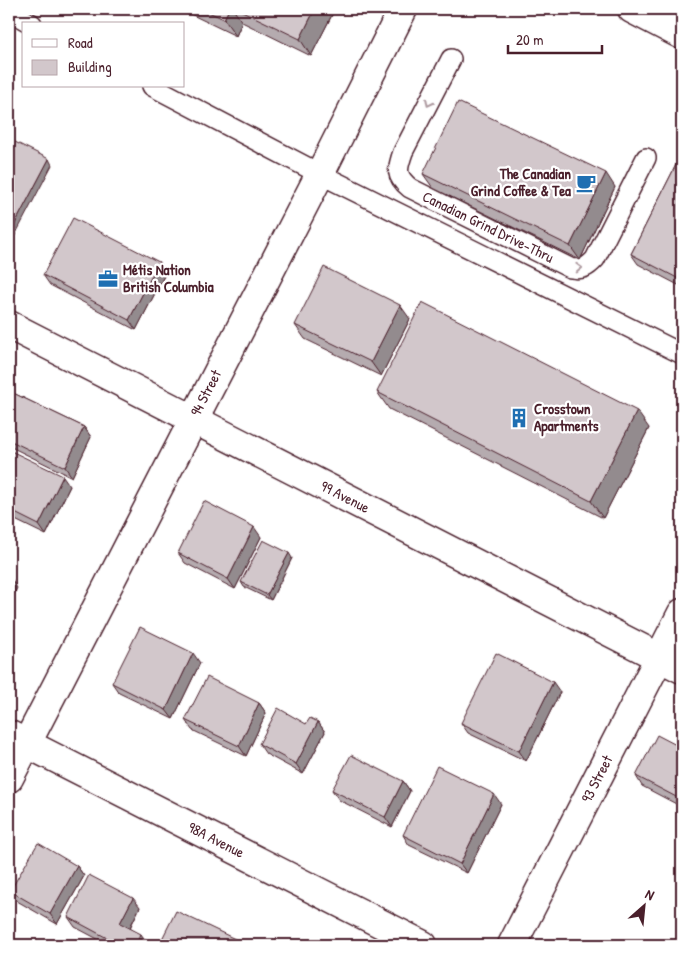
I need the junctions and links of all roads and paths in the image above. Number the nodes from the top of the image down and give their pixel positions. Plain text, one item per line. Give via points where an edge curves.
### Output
1 (403, 9) edge
2 (632, 9) edge
3 (9, 11) edge
4 (28, 22) edge
5 (682, 35) edge
6 (451, 59) dead end
7 (156, 88) edge
8 (646, 158) dead end
9 (320, 174) junction
10 (9, 325) edge
11 (682, 354) edge
12 (193, 419) junction
13 (682, 613) edge
14 (671, 663) edge
15 (17, 739) edge
16 (9, 778) edge
17 (423, 945) edge
18 (512, 945) edge

1 - 9 street, 94 Street
2 - 5 street
3 - 4 lane
6 -> 8 lane, Canadian Grind Drive-Thru via 398,166 399,176 410,188 578,270 588,268 595,259
7 - 9 lane
9 - 11 lane
9 - 12 street, 94 Street
10 - 12 street, 99 Avenue
12 - 14 street, 99 Avenue
12 - 15 street, 94 Street
13 - 14 street, 93 Street
14 - 18 street, 93 Street
15 - 16 street, 94 Street
15 - 17 street, 98A Avenue

